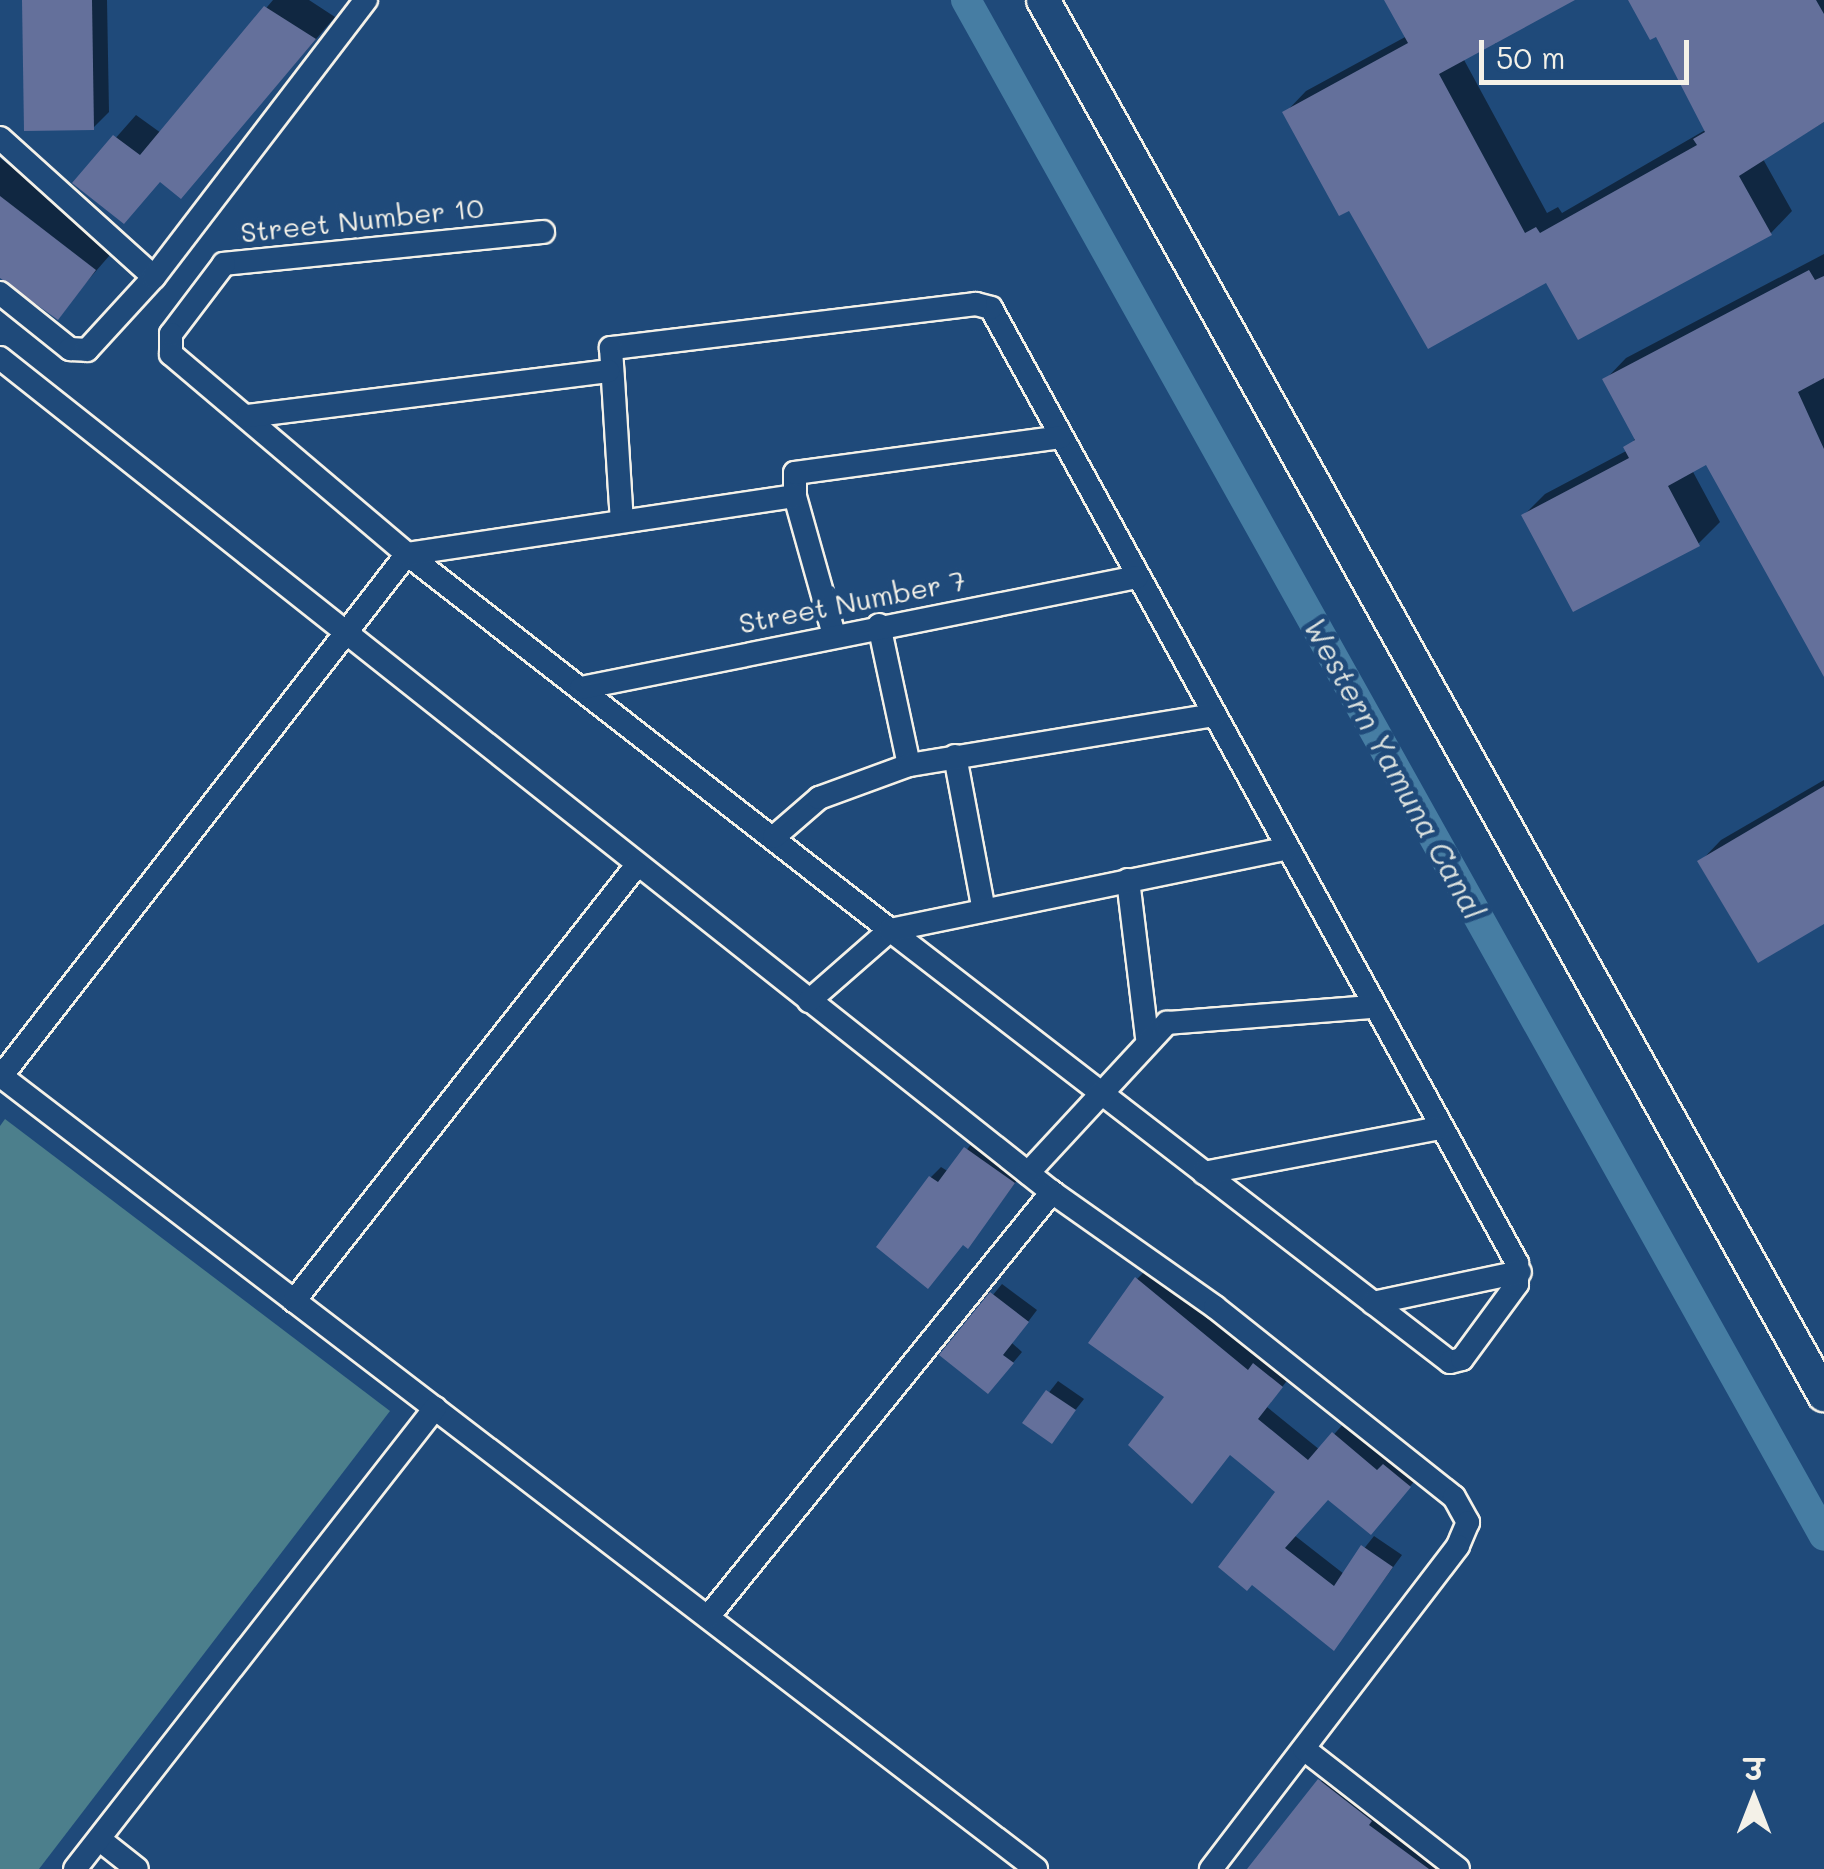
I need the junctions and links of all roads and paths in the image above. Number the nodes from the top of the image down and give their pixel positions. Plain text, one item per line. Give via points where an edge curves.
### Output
1 (366, 0) edge
2 (1043, 0) edge
3 (0, 138) edge
4 (543, 232) dead end
5 (154, 276) junction
6 (0, 293) edge
7 (0, 358) edge
8 (608, 370) junction
9 (248, 416) junction
10 (1061, 437) junction
11 (794, 496) junction
12 (622, 521) junction
13 (407, 554) junction
14 (1136, 577) junction
15 (879, 625) junction
16 (834, 634) junction
17 (348, 636) junction
18 (581, 688) junction
19 (1212, 715) junction
20 (955, 756) junction
21 (909, 765) junction
22 (774, 837) junction
23 (1286, 849) junction
24 (637, 865) junction
25 (1128, 880) junction
26 (983, 906) junction
27 (890, 930) junction
28 (809, 1001) junction
29 (1372, 1006) junction
30 (1147, 1038) junction
31 (0, 1077) edge
32 (1101, 1092) junction
33 (1439, 1128) junction
34 (1028, 1173) junction
35 (1204, 1173) junction
36 (1052, 1192) junction
37 (1520, 1272) junction
38 (294, 1301) junction
39 (1372, 1304) junction
40 (1824, 1395) edge
41 (435, 1408) junction
42 (708, 1617) junction
43 (1304, 1750) junction
44 (99, 1839) junction
45 (76, 1869) edge
46 (137, 1869) edge
47 (1036, 1869) edge
48 (1211, 1869) edge
49 (1458, 1869) edge

1 - 5 street
2 - 40 street
3 - 5 street
4 - 9 street, Street Number 10 via 224,264 169,342 180,365
5 - 6 street via 82,352
7 - 17 street
8 - 9 street
8 - 10 street via 608,353 616,347 986,304
8 - 12 street
9 - 13 street
10 - 11 street via 802,471 792,478
10 - 14 street
11 - 12 street
11 - 16 street
12 - 13 street
13 - 17 street
13 - 18 street
14 - 15 street, Street Number 7
14 - 19 street
15 - 16 street, Street Number 7
15 - 21 street
16 - 18 street, Street Number 7
17 - 24 street
17 - 31 street
18 - 22 street
19 - 20 street
19 - 23 street
20 - 21 street
20 - 26 street
21 - 22 street via 818,798
22 - 27 street
23 - 25 street
23 - 29 street
24 - 28 street
24 - 38 street
25 - 26 street
25 - 30 street
26 - 27 street
27 - 28 street
27 - 32 street
28 - 34 street
29 - 30 street via 1186,1020 1167,1023
29 - 33 street
30 - 32 street
31 - 38 street
32 - 34 street
32 - 35 street
33 - 35 street
33 - 37 street
34 - 36 street
35 - 39 street
36 - 42 street
36 - 43 street via 1215,1307 1463,1508 1468,1522 1458,1546
37 - 39 street
37 - 39 street via 1456,1364
38 - 41 street
41 - 42 street
41 - 44 street
42 - 47 street
43 - 48 street
43 - 49 street
44 - 45 street
44 - 46 street

